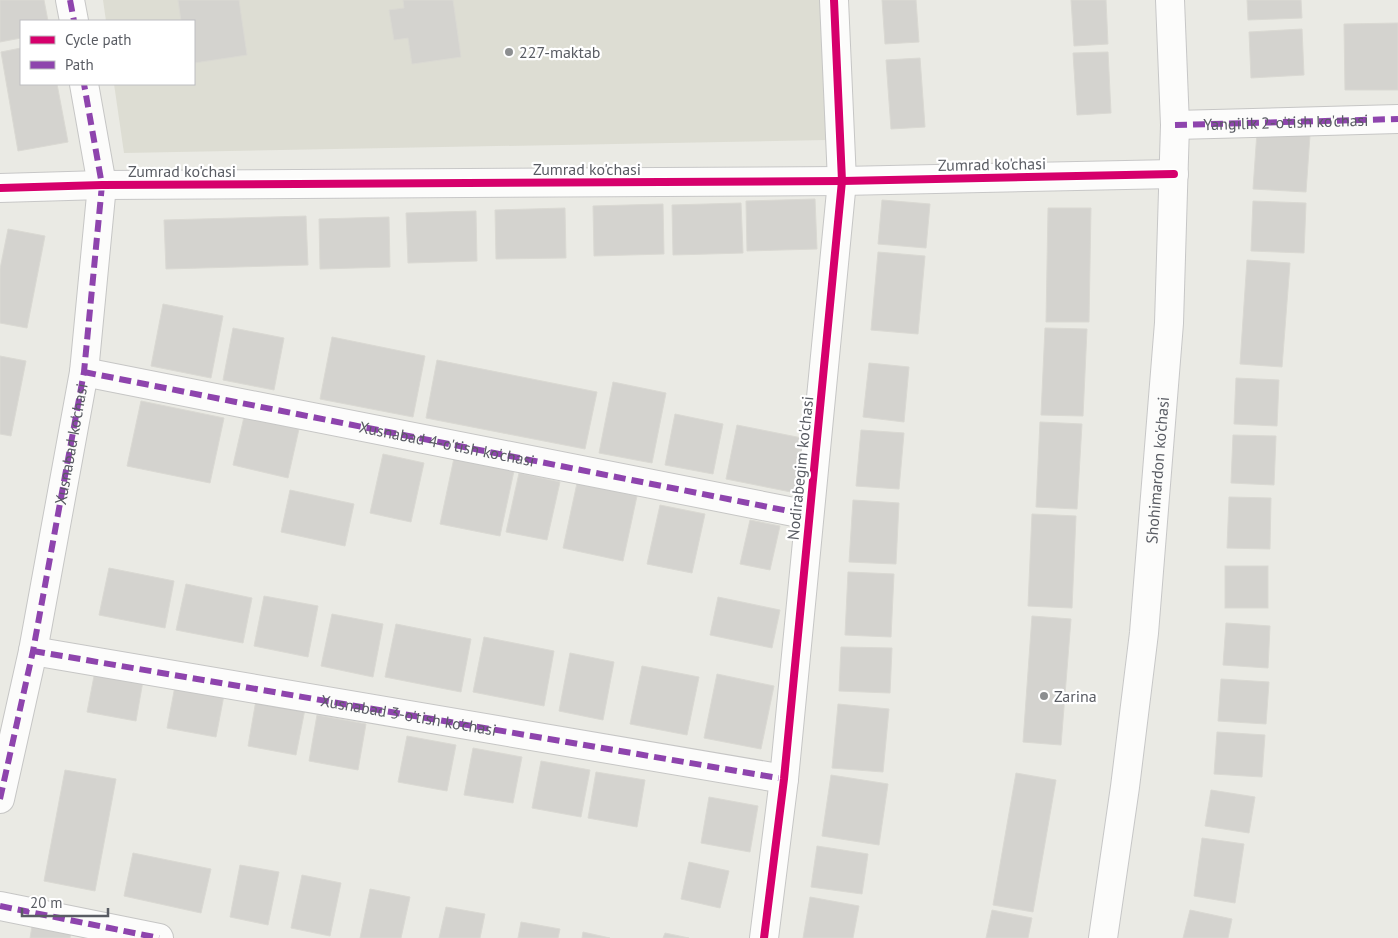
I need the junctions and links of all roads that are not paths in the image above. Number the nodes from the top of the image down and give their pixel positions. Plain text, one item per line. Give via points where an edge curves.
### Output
1 (70, 0) edge
2 (834, 0) edge
3 (1170, 0) edge
4 (74, 20) edge
5 (84, 85) edge
6 (1398, 119) edge
7 (1175, 125) junction
8 (1174, 174) junction
9 (842, 181) junction
10 (102, 185) junction
11 (0, 188) edge
12 (84, 372) junction
13 (810, 515) junction
14 (33, 651) junction
15 (784, 779) junction
16 (0, 799) edge
17 (0, 906) edge
18 (159, 938) edge
19 (764, 938) edge
20 (1103, 938) edge

1 - 4 street
2 - 9 street, Nodirabegim ko'chasi
3 - 7 street, Shohimardon ko'chasi
5 - 10 street, Xusnabad ko'chasi
6 - 7 street, Yangilik 2-o'tish ko'chasi
7 - 8 street, Shohimardon ko'chasi
8 - 9 street, Zumrad ko'chasi
8 - 20 street, Shohimardon ko'chasi via 1169,323 1144,633
9 - 10 street, Zumrad ko'chasi
9 - 13 street, Nodirabegim ko'chasi
10 - 11 street, Zumrad ko'chasi
10 - 12 street, Xusnabad ko'chasi
12 - 13 street, Xusnabad 4-o'tish ko'chasi
12 - 14 street, Xusnabad ko'chasi
13 - 15 street, Nodirabegim ko'chasi
14 - 15 street, Xusnabad 3-o'tish ko'chasi
14 - 16 street, Xusnabad ko'chasi
15 - 19 street, Nodirabegim ko'chasi
17 - 18 street

